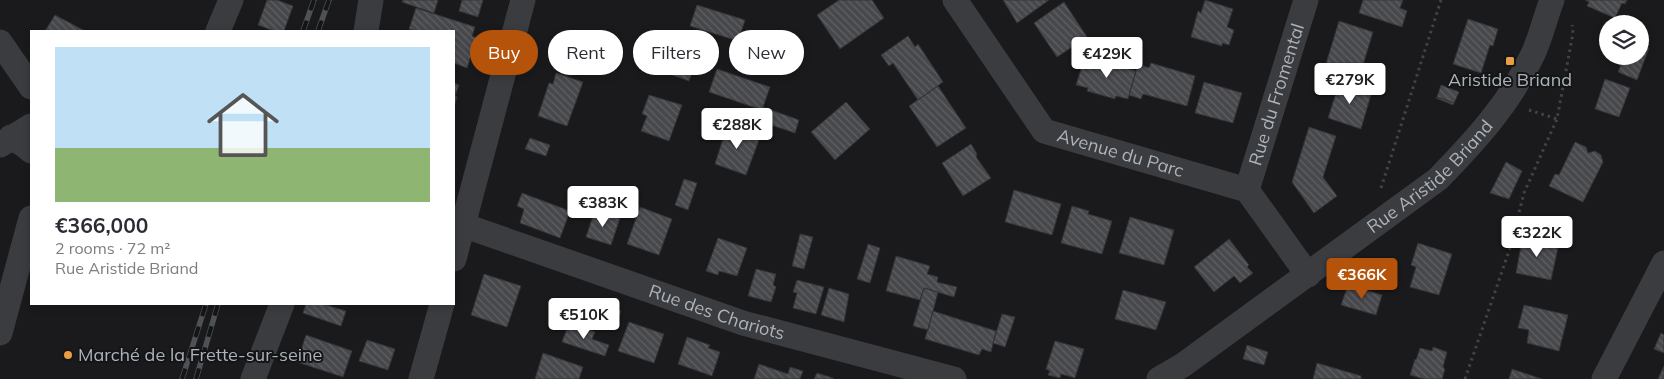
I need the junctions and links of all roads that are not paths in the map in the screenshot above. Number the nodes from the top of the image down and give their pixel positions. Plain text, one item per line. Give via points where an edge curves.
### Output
1 (231, 0) edge
2 (371, 0) edge
3 (523, 0) edge
4 (955, 0) edge
5 (1306, 0) edge
6 (1551, 3) edge
7 (218, 30) edge
8 (366, 30) edge
9 (0, 42) edge
10 (30, 86) edge
11 (14, 136) edge
12 (30, 151) edge
13 (1247, 190) junction
14 (30, 222) edge
15 (458, 224) edge
16 (455, 250) edge
17 (1664, 263) edge
18 (1308, 275) junction
19 (282, 305) edge
20 (442, 305) edge
21 (0, 333) edge
22 (253, 379) edge
23 (422, 379) edge
24 (954, 379) edge
25 (1159, 379) edge
26 (1604, 379) edge

1 - 7 street
2 - 8 street
3 - 15 street
4 - 13 street, Avenue du Parc via 1044,131
5 - 13 street, Rue du Fromental
6 - 18 street, Rue Aristide Briand via 1533,54 1506,102 1473,144 1438,179
9 - 10 street
11 - 12 street
13 - 18 street
14 - 21 street
15 - 16 street
15 - 24 street, Rue des Chariots via 743,323
17 - 26 street
18 - 25 street, Rue Aristide Briand
19 - 22 street
20 - 23 street

